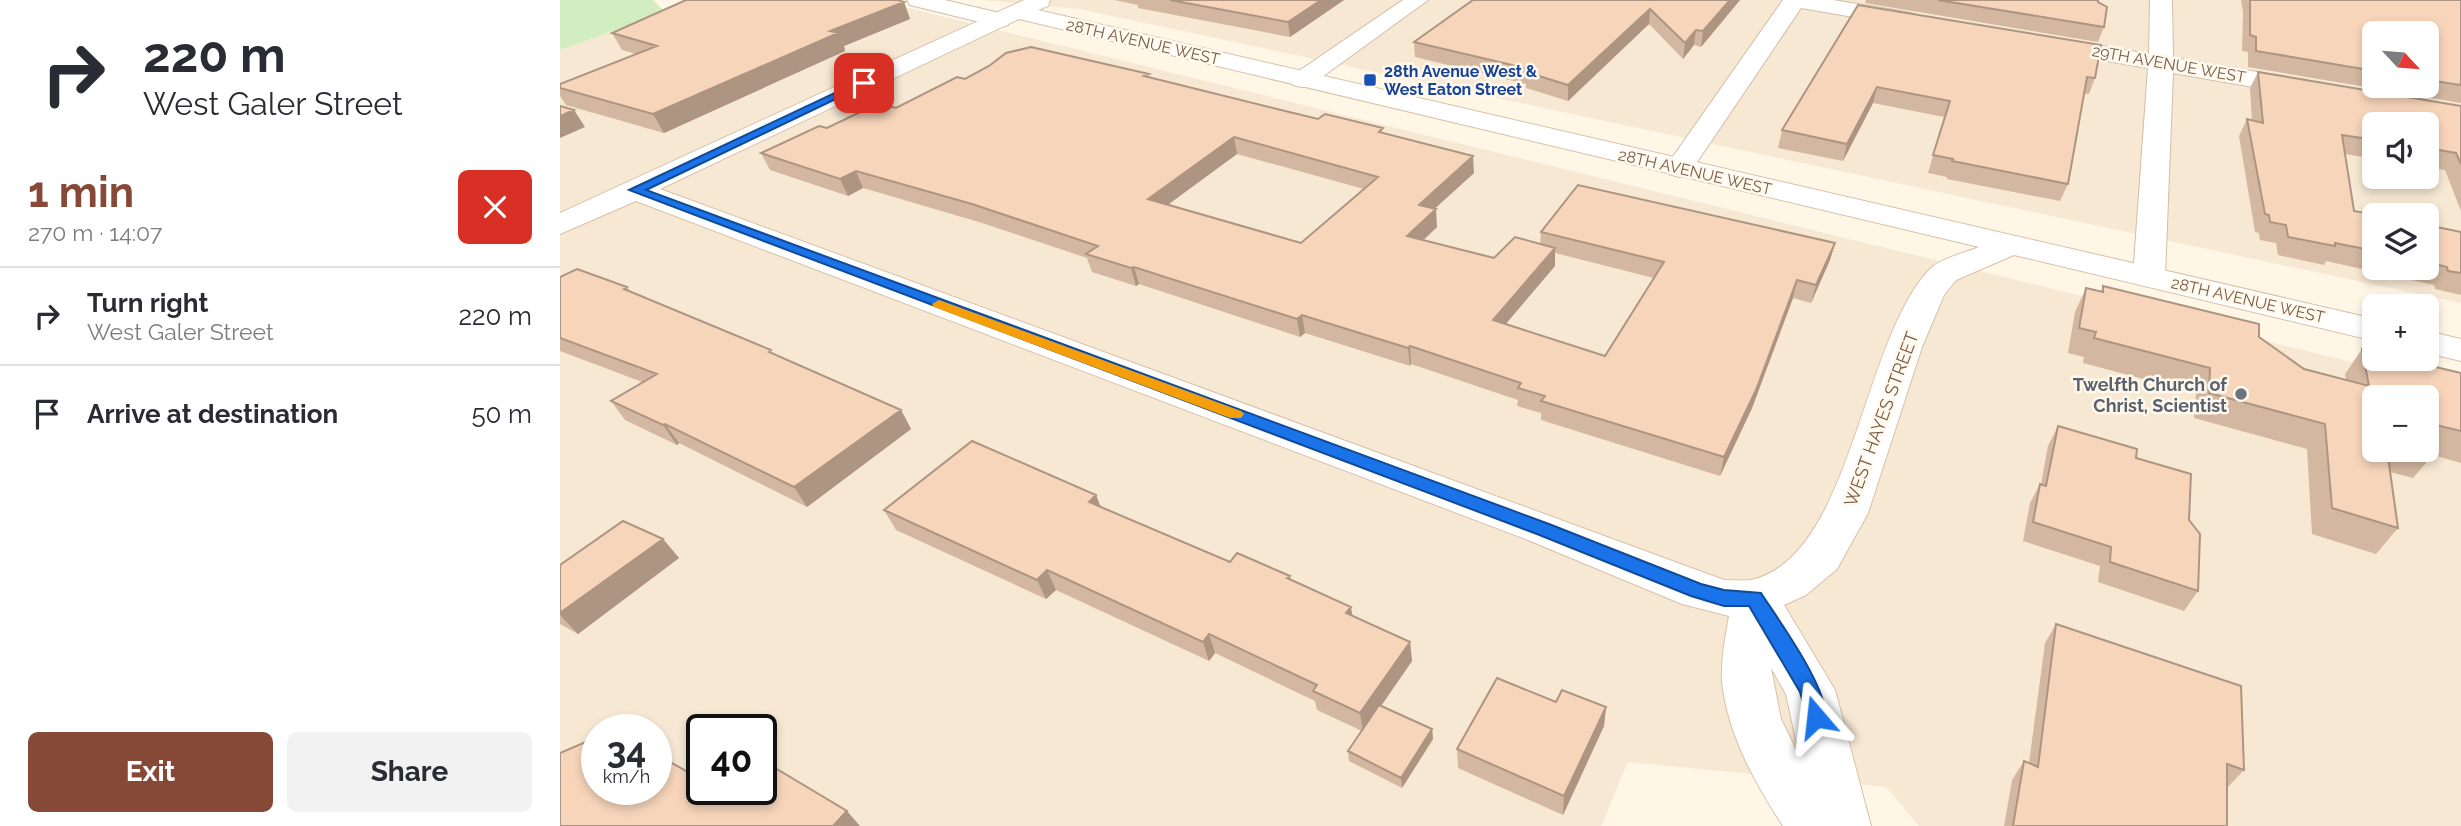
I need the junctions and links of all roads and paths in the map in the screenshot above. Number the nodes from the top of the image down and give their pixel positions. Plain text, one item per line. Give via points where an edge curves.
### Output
1 (918, 0) edge
2 (1042, 0) edge
3 (1417, 0) edge
4 (1795, 0) edge
5 (2161, 0) edge
6 (1008, 16) junction
7 (1926, 23) edge
8 (2021, 39) edge
9 (2161, 63) junction
10 (1302, 80) junction
11 (2323, 91) edge
12 (1679, 169) junction
13 (635, 190) junction
14 (560, 225) edge
15 (2009, 246) junction
16 (2149, 277) junction
17 (2362, 327) edge
18 (2439, 345) edge
19 (2461, 350) edge
20 (1755, 598) junction
21 (1815, 826) edge
22 (1843, 826) edge

1 - 6 street, 28TH AVENUE WEST
2 - 6 street
3 - 10 street
4 - 7 street
4 - 12 street
5 - 9 street
6 - 10 street, 28TH AVENUE WEST
6 - 13 street
8 - 9 street, 29TH AVENUE WEST
9 - 11 street, 29TH AVENUE WEST
9 - 16 street
10 - 12 street, 28TH AVENUE WEST
12 - 15 street, 28TH AVENUE WEST
13 - 14 street
13 - 20 street via 1698,591 1724,598
15 - 16 street, 28TH AVENUE WEST
15 - 20 street, WEST HAYES STREET via 1944,273 1928,294 1904,347 1842,525 1815,563 1790,582
16 - 17 street, 28TH AVENUE WEST
18 - 19 street
20 - 21 street via 1747,678 1755,721 1792,794
20 - 22 street via 1810,690

